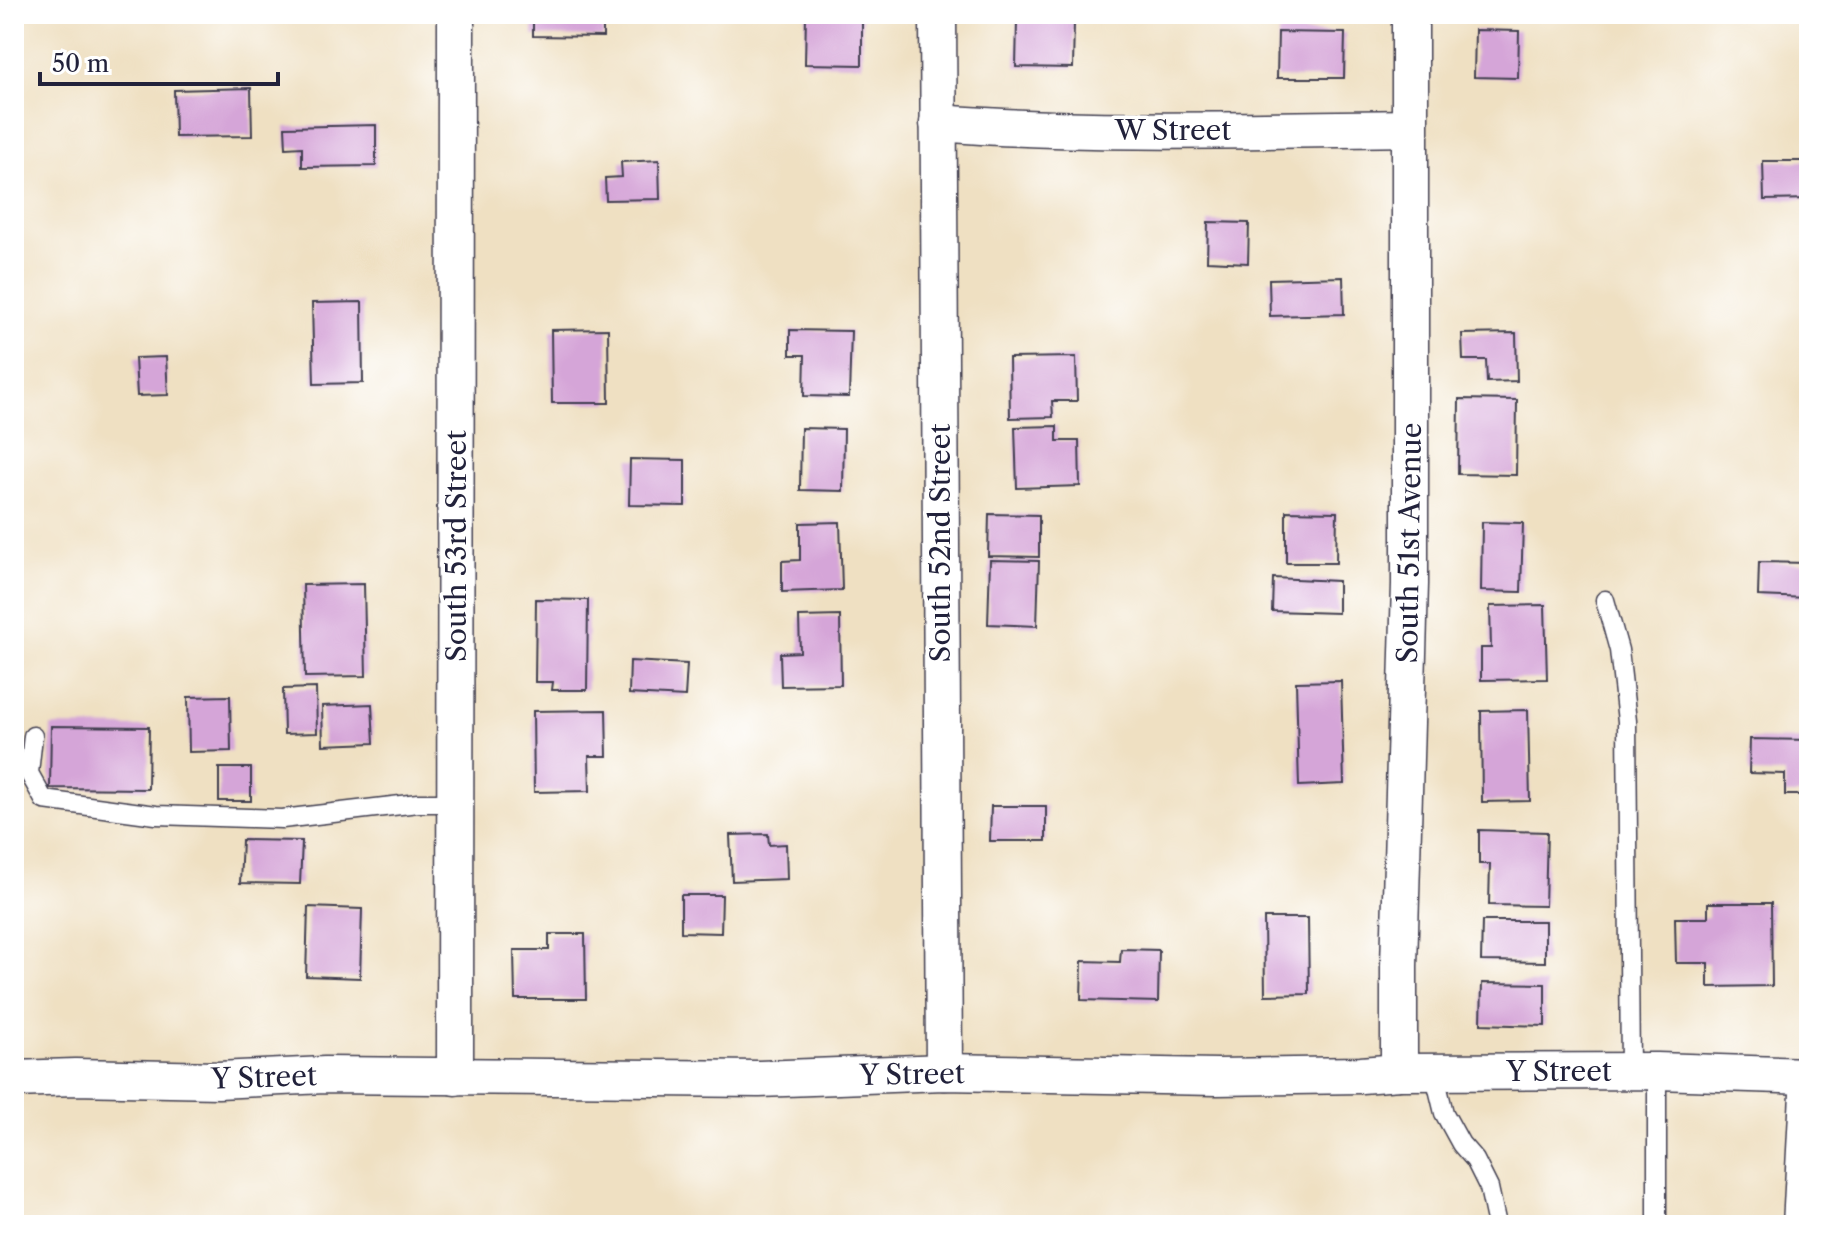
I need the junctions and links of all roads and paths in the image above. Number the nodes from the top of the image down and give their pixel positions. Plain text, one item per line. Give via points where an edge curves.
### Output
1 (456, 14) edge
2 (938, 14) edge
3 (1410, 14) edge
4 (938, 123) junction
5 (1409, 128) junction
6 (1605, 600) dead end
7 (33, 736) dead end
8 (456, 803) junction
9 (1644, 1071) junction
10 (944, 1072) junction
11 (1417, 1072) junction
12 (1805, 1075) edge
13 (455, 1077) junction
14 (14, 1079) edge
15 (1497, 1225) edge
16 (1657, 1225) edge
17 (1792, 1225) edge

1 - 8 street, South 53rd Street
2 - 4 street, South 52nd Street
3 - 5 street, South 51st Avenue
4 - 5 street, W Street via 1178,131
4 - 10 street, South 52nd Street
5 - 11 street, South 51st Avenue via 1410,554 1399,966
6 - 9 lane via 1619,650 1627,721
7 - 8 lane via 29,773 44,800 156,815 282,819
8 - 13 street, South 53rd Street
9 - 11 street, Y Street
9 - 12 street, Y Street
9 - 16 lane
10 - 11 street, Y Street via 1217,1077
10 - 13 street, Y Street via 759,1079
11 - 15 lane via 1475,1160 1489,1188
12 - 17 lane
13 - 14 street, Y Street

